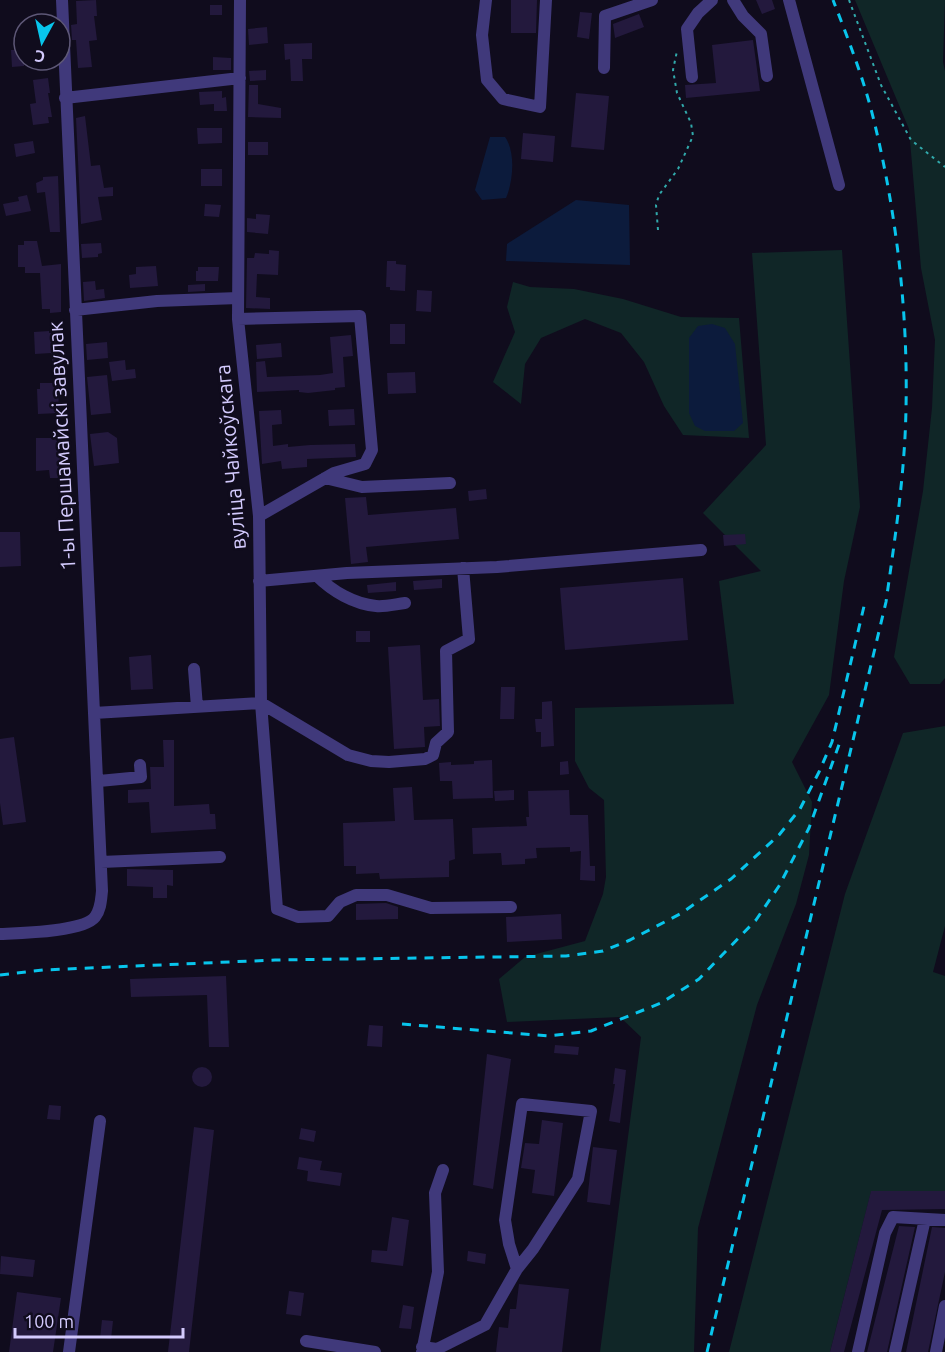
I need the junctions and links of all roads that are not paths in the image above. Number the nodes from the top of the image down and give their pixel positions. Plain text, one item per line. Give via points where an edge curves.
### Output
1 (62, 0) edge
2 (240, 0) edge
3 (486, 0) edge
4 (546, 0) edge
5 (652, 0) edge
6 (712, 0) edge
7 (734, 0) edge
8 (789, 0) edge
9 (604, 68) dead end
10 (767, 76) dead end
11 (692, 77) dead end
12 (240, 78) junction
13 (65, 98) junction
14 (839, 185) dead end
15 (238, 298) junction
16 (75, 310) junction
17 (238, 319) junction
18 (325, 478) junction
19 (450, 483) dead end
20 (259, 516) junction
21 (701, 550) dead end
22 (463, 568) junction
23 (317, 576) junction
24 (260, 581) junction
25 (405, 603) dead end
26 (194, 669) dead end
27 (261, 703) junction
28 (197, 707) junction
29 (94, 713) junction
30 (140, 765) dead end
31 (99, 781) junction
32 (220, 857) dead end
33 (101, 862) junction
34 (511, 907) dead end
35 (0, 934) edge
36 (100, 1121) dead end
37 (442, 1170) dead end
38 (925, 1219) junction
39 (945, 1220) edge
40 (517, 1269) junction
41 (945, 1306) edge
42 (306, 1341) dead end
43 (422, 1350) edge
44 (69, 1352) edge
45 (375, 1352) edge
46 (858, 1352) edge
47 (895, 1352) edge
48 (936, 1352) edge

1 - 13 street, 1-ы Першамайскі завулак
2 - 12 street, вуліца Чайкоўскага
3 - 4 street via 482,35 487,80 502,99 540,106
5 - 9 street via 605,16
6 - 11 street via 687,30
7 - 10 street via 761,34
8 - 14 street
12 - 13 street
12 - 15 street, вуліца Чайкоўскага
13 - 16 street, 1-ы Першамайскі завулак
15 - 16 street
15 - 17 street, вуліца Чайкоўскага
16 - 29 street, 1-ы Першамайскі завулак
17 - 18 street via 360,316 372,450 365,464
17 - 20 street, вуліца Чайкоўскага
18 - 19 street via 362,487
18 - 20 street
20 - 24 street, вуліца Чайкоўскага
21 - 22 street
22 - 23 street
22 - 27 street via 469,639 446,651 448,732 436,743 433,754 425,759 389,762 348,755
23 - 24 street
23 - 25 street via 347,598 377,607
24 - 27 street, вуліца Чайкоўскага
26 - 28 street
27 - 28 street
27 - 34 street, вуліца Чайкоўскага via 277,909 298,917 328,916 340,902 356,895 387,895 431,908
28 - 29 street
29 - 31 street, 1-ы Першамайскі завулак
30 - 31 street via 141,777
31 - 33 street, 1-ы Першамайскі завулак
32 - 33 street
33 - 35 street, 1-ы Першамайскі завулак via 101,906 93,919 74,928
36 - 44 street
37 - 43 street via 435,1192 438,1272
38 - 39 street
38 - 46 street via 893,1218 885,1233
38 - 47 street
40 - 40 street via 505,1220 522,1104 591,1111 578,1179
40 - 43 street via 485,1326 437,1349
41 - 48 street
42 - 45 street

